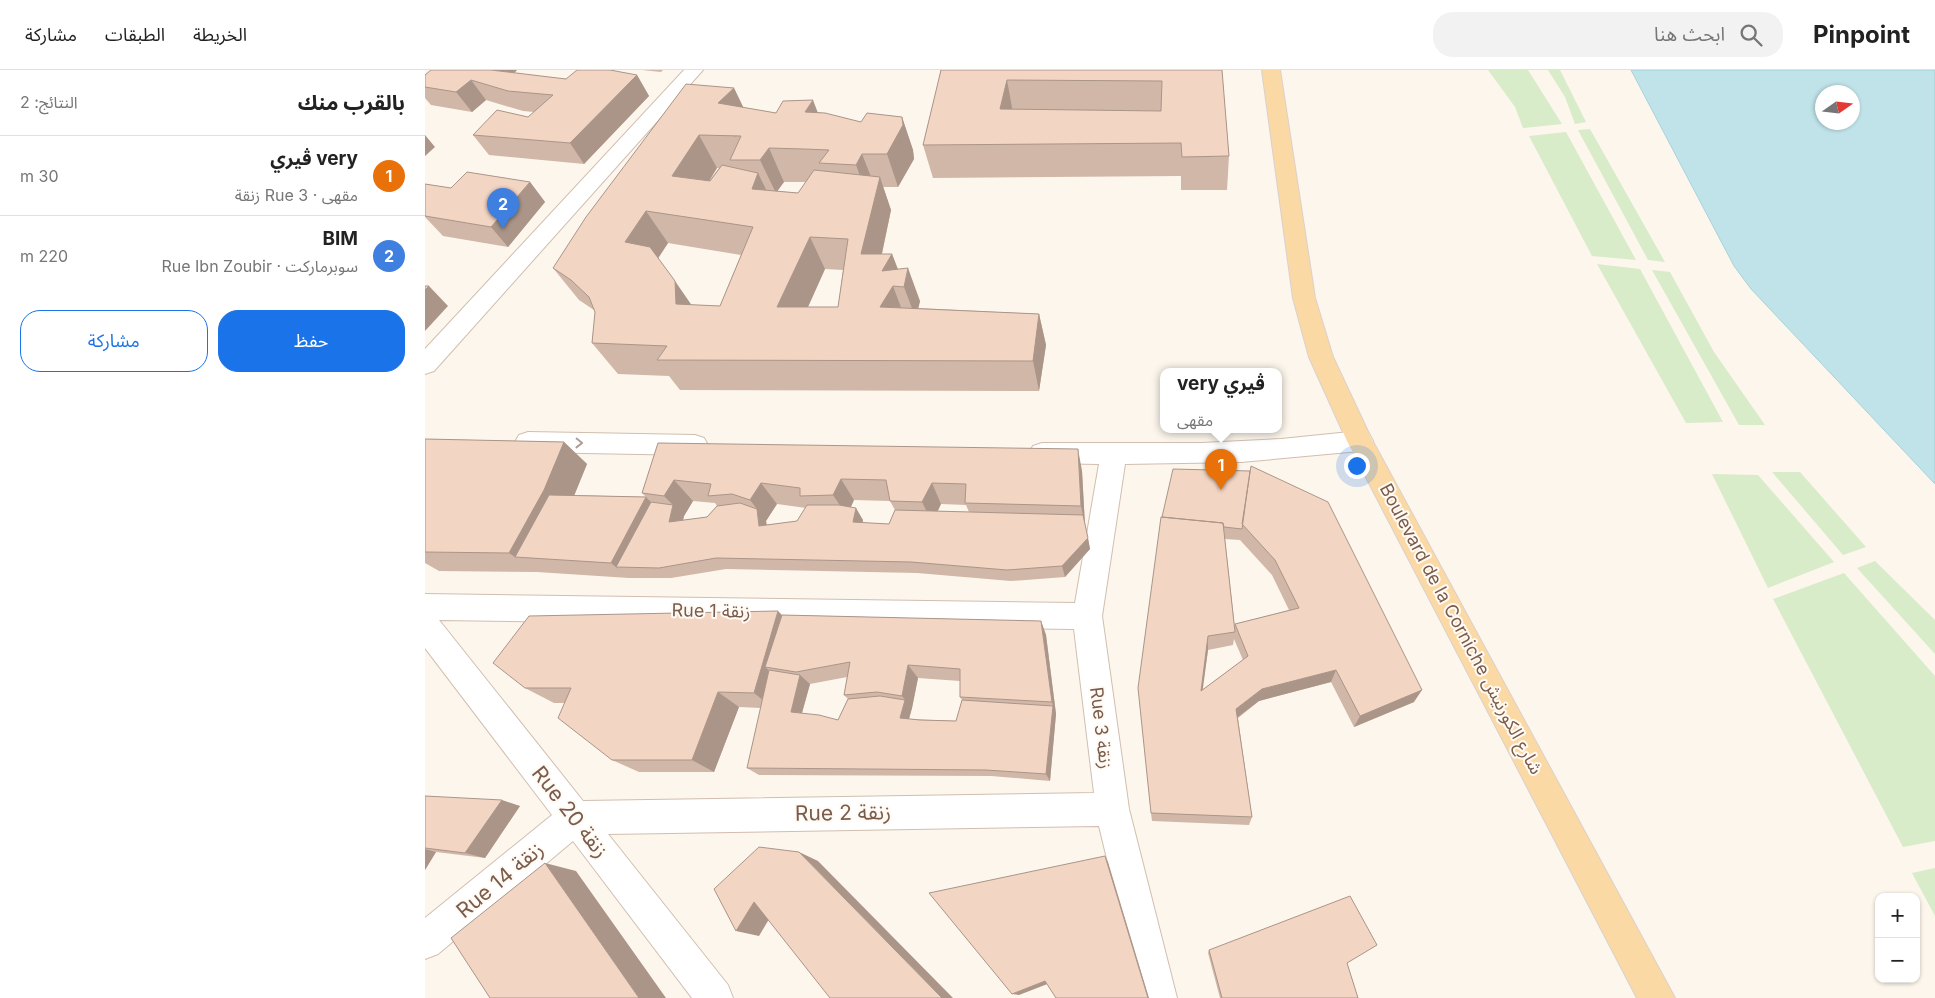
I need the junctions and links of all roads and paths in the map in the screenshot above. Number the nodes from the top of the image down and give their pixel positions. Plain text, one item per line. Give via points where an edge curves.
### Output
1 (694, 70) edge
2 (1271, 70) edge
3 (425, 365) edge
4 (1360, 441) junction
5 (505, 442) edge
6 (715, 446) edge
7 (1014, 452) edge
8 (1114, 454) junction
9 (425, 607) edge
10 (1087, 616) junction
11 (425, 625) edge
12 (1112, 809) junction
13 (575, 818) junction
14 (425, 941) edge
15 (715, 998) edge
16 (1159, 998) edge
17 (1657, 998) edge

1 - 3 street
2 - 4 main road, Boulevard de la Corniche شارع الكورنيش via 1299,276 1306,306 1321,357
4 - 8 street via 1295,450
4 - 17 main road, Boulevard de la Corniche شارع الكورنيش
5 -> 6 street
7 - 8 street
8 - 10 street, Rue 3 زنقة
9 - 10 street, Rue 1 زنقة
10 - 12 street, Rue 3 زنقة
11 - 13 street, Rue 20 زنقة
12 - 13 street, Rue 2 زنقة
12 - 16 street, Rue 3 زنقة
13 - 14 street, Rue 14 زنقة
13 - 15 street, Rue 20 زنقة

